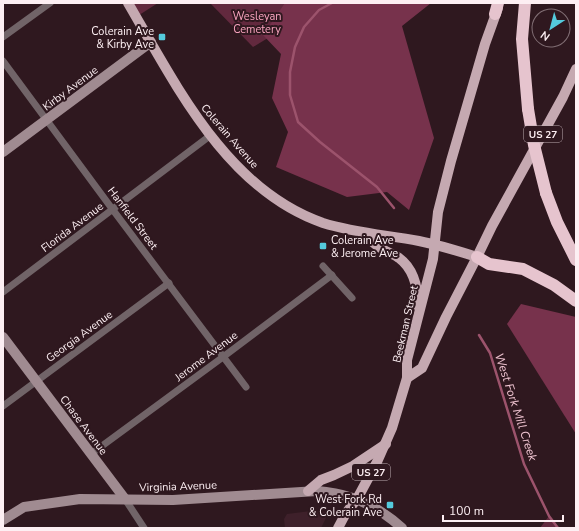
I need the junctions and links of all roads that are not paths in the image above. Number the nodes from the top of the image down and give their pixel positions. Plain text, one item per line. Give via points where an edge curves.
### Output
1 (50, 3) edge
2 (128, 3) edge
3 (525, 3) edge
4 (498, 7) edge
5 (3, 37) edge
6 (151, 42) junction
7 (3, 61) edge
8 (576, 69) edge
9 (47, 120) junction
10 (211, 135) junction
11 (3, 152) edge
12 (113, 210) junction
13 (363, 233) junction
14 (435, 245) junction
15 (477, 257) junction
16 (576, 260) edge
17 (323, 266) dead end
18 (332, 275) junction
19 (169, 283) junction
20 (3, 292) edge
21 (352, 298) dead end
22 (576, 301) edge
23 (418, 318) junction
24 (3, 337) edge
25 (223, 357) junction
26 (407, 378) junction
27 (36, 382) junction
28 (246, 387) dead end
29 (3, 406) edge
30 (386, 444) junction
31 (91, 454) junction
32 (308, 491) junction
33 (125, 499) junction
34 (356, 499) junction
35 (3, 520) edge
36 (144, 528) edge
37 (338, 528) edge
38 (402, 528) edge

1 - 5 street
2 - 6 main road, Colerain Avenue
3 - 16 highway, bridge via 522,39 534,145 546,192 557,222
4 - 14 main road, Beekman Street / US 27 via 473,82 451,161 438,212
6 - 9 street, Kirby Avenue
6 - 10 main road, Colerain Avenue via 195,116
7 - 9 street, Hanfield Street
8 - 15 main road, Beekman Street / US 27
9 - 11 street, Kirby Avenue
9 - 12 street, Hanfield Street
10 - 12 street, Florida Avenue
10 - 13 main road, Colerain Avenue via 240,168 275,198 305,216
12 - 19 street, Hanfield Street
12 - 20 street, Florida Avenue
13 - 14 main road, Colerain Avenue
13 - 23 main road via 382,249 394,254 412,273 418,297
14 - 15 main road, Colerain Avenue
14 - 23 main road, Beekman Street / US 27
15 - 22 highway via 490,264 523,269 554,285
15 - 26 main road, Beekman Street / US 27 via 422,368
17 - 18 street
18 - 21 street
18 - 25 street, Jerome Avenue
19 - 25 street, Hanfield Street
19 - 27 street, Georgia Avenue
23 - 26 main road, Beekman Street / US 27 via 407,360
24 - 27 street, Chase Avenue
25 - 28 street, Hanfield Street
25 - 31 street, Jerome Avenue
26 - 30 main road, US 27
27 - 29 street, Georgia Avenue
27 - 31 street, Chase Avenue
30 - 32 main road via 353,466 321,480
30 - 34 main road, US 27
31 - 33 street, Chase Avenue
32 - 33 street, Virginia Avenue via 173,500
32 - 34 street, Virginia Avenue via 328,492
33 - 35 street, Virginia Avenue via 80,499 24,507
33 - 36 street, Chase Avenue
34 - 37 main road, US 27
34 - 38 street, Virginia Avenue via 376,508

